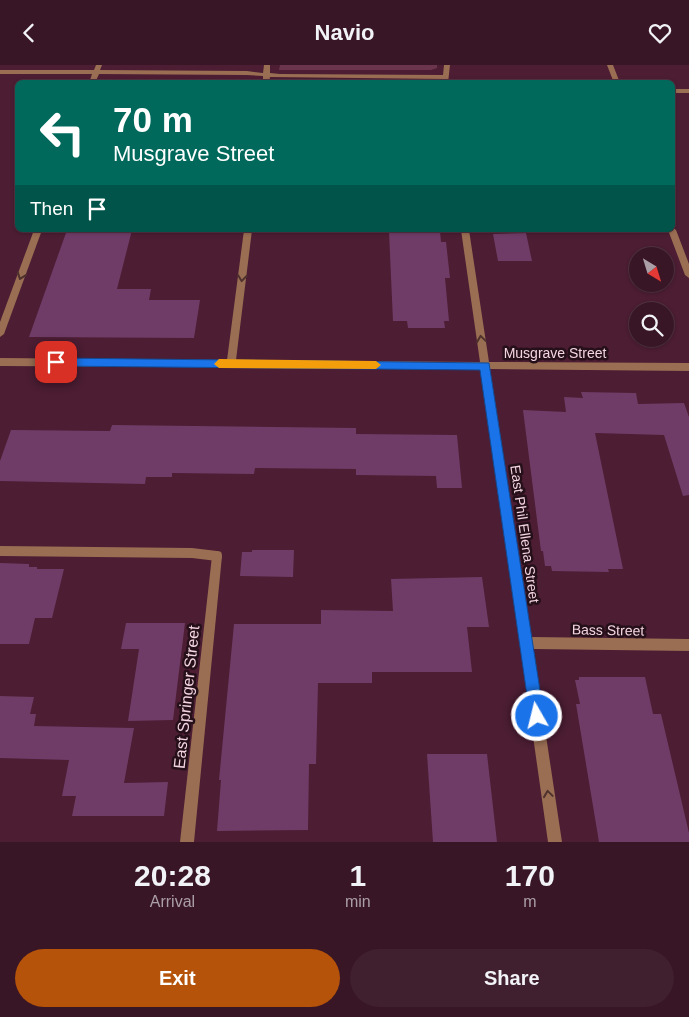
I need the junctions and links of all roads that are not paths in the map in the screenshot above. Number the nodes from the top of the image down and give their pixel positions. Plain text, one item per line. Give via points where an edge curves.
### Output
1 (99, 65) edge
2 (267, 65) edge
3 (447, 65) edge
4 (610, 65) edge
5 (0, 72) edge
6 (96, 73) junction
7 (266, 79) edge
8 (340, 79) edge
9 (93, 80) edge
10 (446, 80) edge
11 (616, 80) edge
12 (675, 91) edge
13 (689, 91) edge
14 (37, 232) edge
15 (248, 232) edge
16 (466, 232) edge
17 (673, 232) edge
18 (689, 275) edge
19 (0, 334) edge
20 (0, 362) edge
21 (231, 364) junction
22 (485, 366) junction
23 (689, 367) edge
24 (0, 551) edge
25 (526, 643) junction
26 (689, 645) edge
27 (187, 842) edge
28 (555, 842) edge

1 - 6 street
2 - 7 street
3 - 10 street
4 - 11 street
5 - 6 street
6 - 7 street via 247,73
6 - 9 street
7 - 8 street
8 - 10 street
12 - 13 street
14 -> 19 street
15 -> 21 street
22 -> 16 street, East Phil Ellena Street
17 - 18 street
20 - 21 street, Musgrave Street
21 - 22 street, Musgrave Street
22 - 23 street, Musgrave Street
22 - 25 street, East Phil Ellena Street
24 - 27 street, East Springer Street via 217,556
25 - 26 street, Bass Street
28 -> 25 street, East Phil Ellena Street

